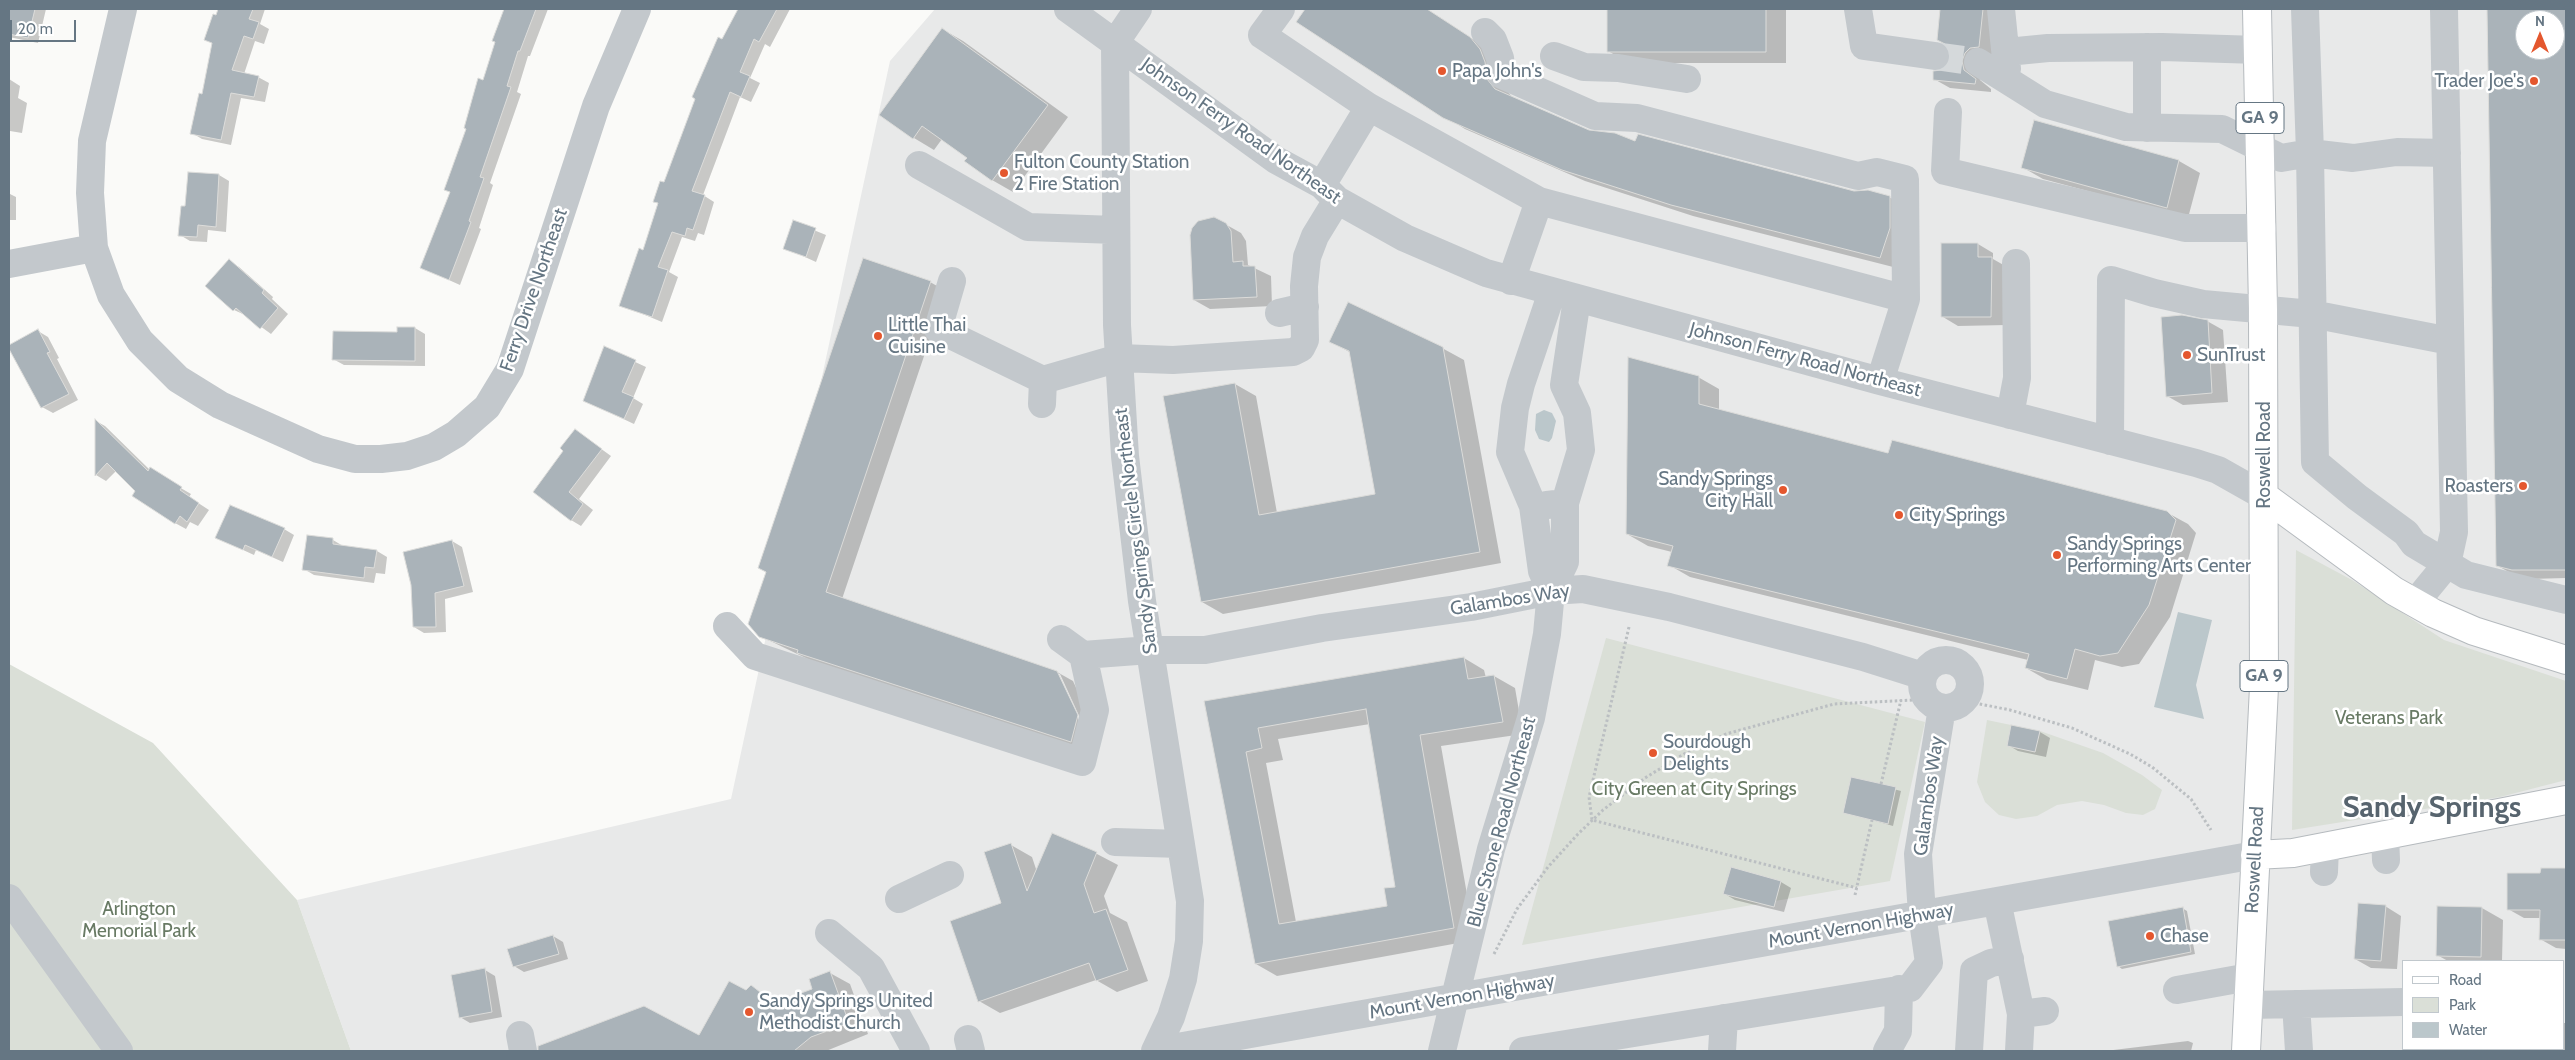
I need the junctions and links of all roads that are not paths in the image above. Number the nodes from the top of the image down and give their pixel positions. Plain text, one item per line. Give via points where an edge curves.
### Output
1 (124, 9) edge
2 (637, 9) edge
3 (1068, 9) edge
4 (1138, 9) edge
5 (1281, 9) edge
6 (1858, 9) edge
7 (2001, 9) edge
8 (2257, 9) edge
9 (2305, 9) edge
10 (2444, 9) edge
11 (1485, 32) dead end
12 (1115, 43) junction
13 (2147, 47) junction
14 (2258, 50) junction
15 (2007, 52) junction
16 (1554, 56) dead end
17 (1935, 56) tunnel mouth
18 (1978, 62) tunnel mouth
19 (1687, 79) dead end
20 (2008, 81) junction
21 (1369, 107) junction
22 (1948, 112) dead end
23 (2148, 128) junction
24 (2261, 148) junction
25 (2310, 153) junction
26 (2447, 153) junction
27 (919, 164) dead end
28 (1330, 193) junction
29 (1540, 201) junction
30 (2262, 228) junction
31 (1116, 230) junction
32 (94, 248) junction
33 (2016, 263) dead end
34 (9, 264) edge
35 (952, 281) dead end
36 (1511, 281) junction
37 (1564, 296) junction
38 (1906, 299) junction
39 (2263, 309) junction
40 (2312, 314) junction
41 (2450, 341) junction
42 (1119, 358) junction
43 (1880, 381) junction
44 (1521, 384) junction
45 (1564, 384) junction
46 (2010, 415) junction
47 (2110, 441) junction
48 (2264, 496) junction
49 (1565, 503) junction
50 (1533, 506) junction
51 (2447, 564) junction
52 (1550, 590) junction
53 (2566, 600) edge
54 (2415, 603) junction
55 (727, 626) dead end
56 (1061, 639) dead end
57 (1150, 650) junction
58 (1083, 655) junction
59 (2566, 660) edge
60 (2566, 800) edge
61 (1116, 842) dead end
62 (1181, 844) junction
63 (2255, 855) junction
64 (950, 875) dead end
65 (9, 898) edge
66 (899, 899) dead end
67 (1997, 901) junction
68 (1922, 914) junction
69 (829, 933) dead end
70 (2010, 959) junction
71 (2249, 977) junction
72 (1899, 989) junction
73 (2177, 990) dead end
74 (1455, 999) junction
75 (2402, 1002) edge
76 (2296, 1004) junction
77 (2248, 1005) junction
78 (1724, 1018) junction
79 (119, 1051) edge
80 (916, 1051) edge
81 (1155, 1051) edge
82 (1442, 1051) edge
83 (1523, 1051) edge
84 (1722, 1051) edge
85 (1887, 1051) edge
86 (1969, 1051) edge
87 (2019, 1051) edge
88 (2246, 1051) edge
89 (2299, 1051) edge

1 - 32 street, Ferry Drive Northeast via 92,141 90,193
2 - 32 street, Ferry Drive Northeast via 596,106 510,369 487,406 456,434 434,447 407,456 355,459 318,449 220,406 178,379 140,341 111,295
3 - 12 street, Johnson Ferry Road Northeast
4 - 12 street
5 - 21 street via 1262,34
6 - 17 street via 1864,46
7 - 15 street
8 - 14 main road, Roswell Road / GA 9
9 - 25 street
10 - 26 street
11 - 38 street via 1493,40 1502,75 1595,116 1637,118 1858,176 1877,172 1905,179
12 - 28 street, Johnson Ferry Road Northeast via 1276,160
12 - 31 street, Sandy Springs Circle Northeast
13 - 14 street
13 - 15 street via 2048,48
13 - 23 street
14 - 24 main road, Roswell Road / GA 9
15 - 20 street
16 - 19 street via 1584,67 1618,68
18 - 20 street
20 - 23 street via 2045,104 2126,127
21 - 28 street
21 - 29 street
22 - 30 street via 1945,171 2185,228
23 - 24 street via 2222,129
24 - 25 street via 2281,158
24 - 30 main road, Roswell Road / GA 9
25 - 26 street via 2353,158 2397,152
25 - 40 street
26 - 41 street
27 - 31 street via 1028,227
28 - 36 street, Johnson Ferry Road Northeast via 1405,238
28 - 42 street via 1292,310 1305,340 1301,348 1293,352 1173,360
29 - 36 street
29 - 38 street
30 - 39 main road, Roswell Road / GA 9
31 - 42 street, Sandy Springs Circle Northeast
32 - 34 street
33 - 46 street via 2017,378
35 - 42 street via 938,329 1043,392
36 - 37 street, Johnson Ferry Road Northeast
37 - 43 street, Johnson Ferry Road Northeast
37 - 44 street, Blue Stone Road Northeast
37 - 45 street
38 - 43 street
39 - 40 street
39 - 47 street via 2203,304 2111,280
39 - 48 main road, Roswell Road / GA 9
40 - 41 street
40 - 51 street via 2315,462 2406,532 2414,544
41 - 51 street via 2454,532
42 - 57 street, Sandy Springs Circle Northeast via 1125,456
43 - 46 street, Johnson Ferry Road Northeast
44 - 45 street
44 - 50 street, Blue Stone Road Northeast via 1510,452
45 - 49 street, Blue Stone Road Northeast via 1576,413 1581,450
46 - 47 street, Johnson Ferry Road Northeast
47 - 48 street, Johnson Ferry Road Northeast via 2218,470
48 - 54 main road, Johnson Ferry Road Northeast
48 - 63 main road, Roswell Road / GA 9 via 2264,688
49 - 50 street
49 - 52 street, Blue Stone Road Northeast via 1565,562
50 - 52 street, Blue Stone Road Northeast via 1542,571
51 - 53 street via 2466,575
51 - 54 street
52 - 57 street, Galambos Way via 1471,607 1322,628 1205,650
52 - 68 street, Galambos Way via 1583,589 1669,607 1863,657 1932,697 1918,854
52 - 74 street, Blue Stone Road Northeast via 1548,634 1531,718 1491,849
54 - 59 main road, Johnson Ferry Road Northeast via 2474,631
55 - 58 street via 755,656 1082,762 1095,710
56 - 58 street
57 - 58 street, Galambos Way
57 - 62 street, Sandy Springs Circle Northeast
60 - 63 main road, Mount Vernon Highway via 2385,848 2324,860 2293,853
61 - 62 street
62 - 81 street, Sandy Springs Circle Northeast via 1190,901 1189,940 1183,980
63 - 67 street, Mount Vernon Highway
63 - 71 main road, Roswell Road / GA 9
64 - 66 street
65 - 79 street
67 - 68 street, Mount Vernon Highway
67 - 70 street
68 - 72 street, Galambos Way via 1929,963 1910,988
68 - 74 street, Mount Vernon Highway
69 - 80 street via 871,968
70 - 86 street via 1991,962 1974,971
70 - 87 street via 2033,1012
71 - 73 street
71 - 77 main road, Roswell Road / GA 9
72 - 78 street
72 - 85 street via 1898,1031
74 - 81 street, Mount Vernon Highway
74 - 82 street, Blue Stone Road Northeast
75 - 76 street
76 - 77 street
76 - 89 street
77 - 88 main road, Roswell Road / GA 9
78 - 83 street
78 - 84 street

